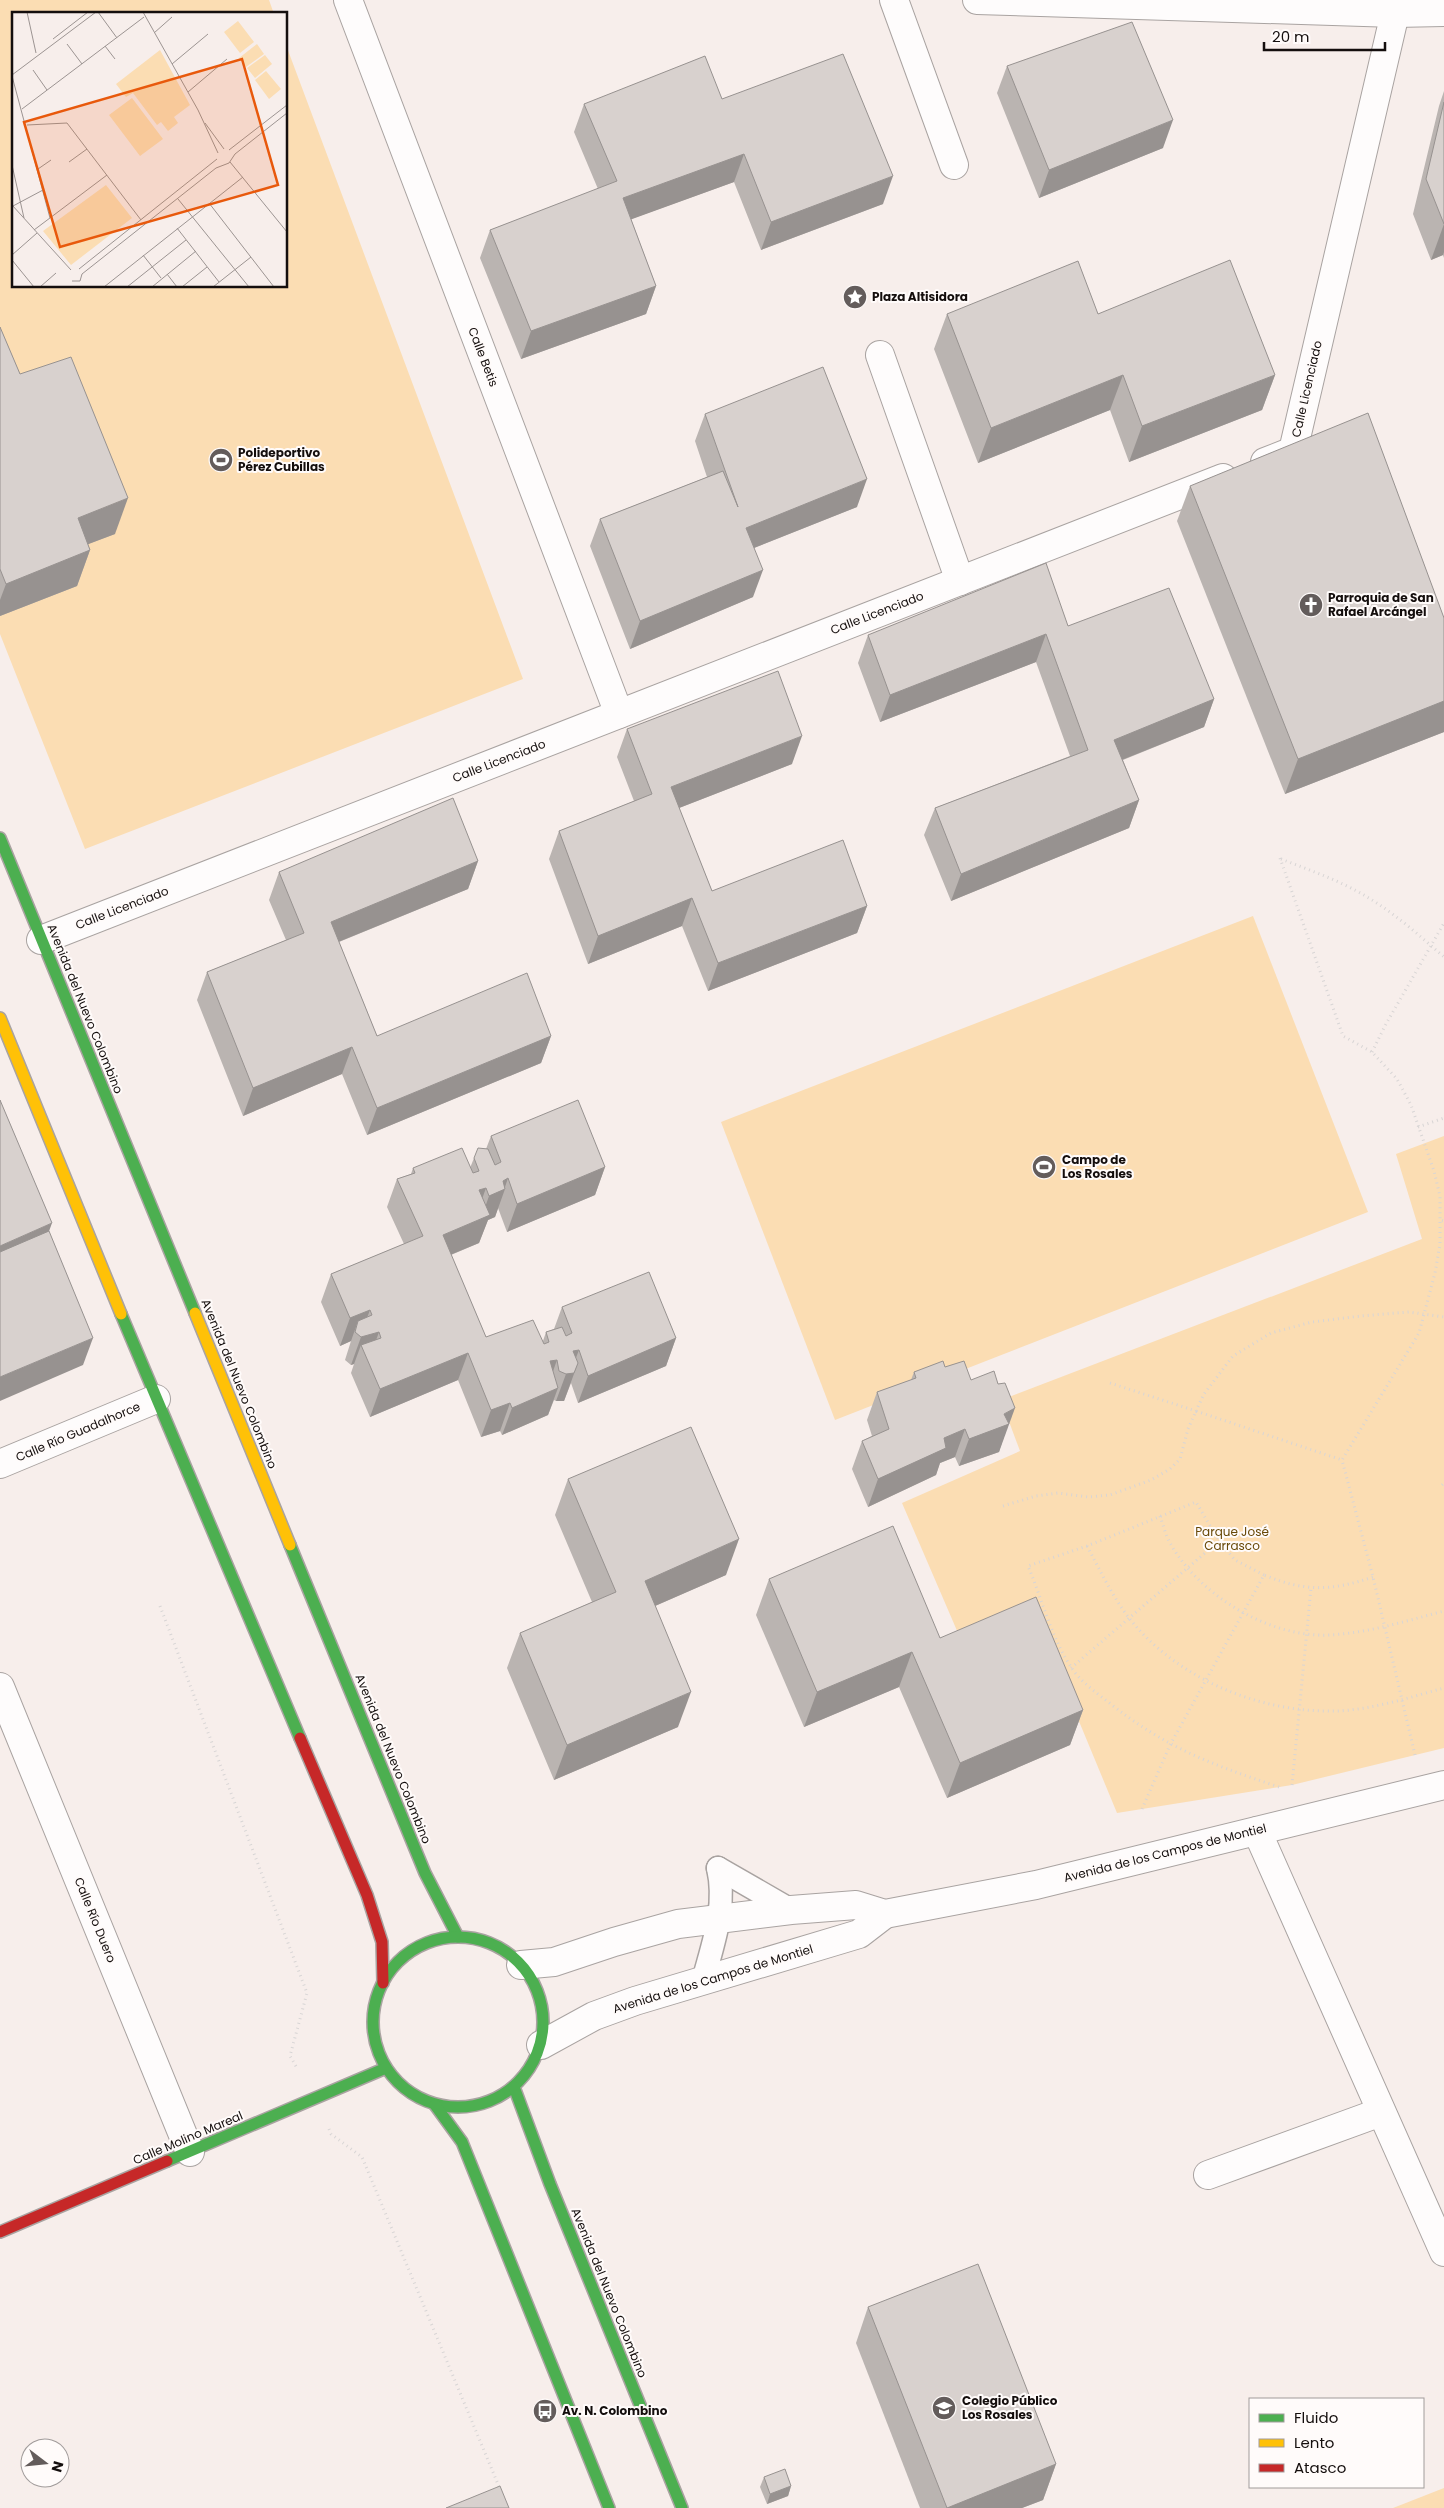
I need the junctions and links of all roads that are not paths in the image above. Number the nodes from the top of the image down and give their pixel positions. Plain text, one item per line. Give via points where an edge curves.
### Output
1 (348, 0) edge
2 (894, 0) edge
3 (977, 0) edge
4 (1444, 12) edge
5 (1395, 13) junction
6 (954, 165) dead end
7 (880, 355) dead end
8 (960, 580) junction
9 (618, 714) junction
10 (0, 838) edge
11 (42, 940) junction
12 (0, 1018) edge
13 (156, 1399) junction
14 (0, 1464) edge
15 (0, 1687) edge
16 (5, 1715) edge
17 (1444, 1785) edge
18 (1257, 1831) junction
19 (791, 1910) junction
20 (885, 1914) junction
21 (719, 1919) junction
22 (458, 1937) junction
23 (521, 1965) junction
24 (703, 1981) junction
25 (383, 1983) junction
26 (540, 2044) junction
27 (386, 2068) junction
28 (514, 2087) junction
29 (435, 2105) junction
30 (1381, 2112) junction
31 (190, 2152) junction
32 (1208, 2175) dead end
33 (1433, 2200) edge
34 (0, 2232) edge
35 (1444, 2252) edge
36 (609, 2508) edge
37 (682, 2508) edge

1 - 9 street, Calle Betis
2 - 6 street
3 - 5 street
4 - 5 street
5 - 8 street, Calle Licenciado via 1292,451
7 - 8 street
8 - 9 street, Calle Licenciado
9 - 11 street, Calle Licenciado
10 - 11 street, Avenida del Nuevo Colombino
11 - 22 street, Avenida del Nuevo Colombino via 425,1873
12 - 13 street
13 - 14 street, Calle Río Guadalhorce
13 - 25 street via 367,1895 382,1942
15 - 16 street, Calle Río Duero
16 - 31 street, Calle Río Duero
17 - 18 street, Avenida de los Campos de Montiel
18 - 20 street, Avenida de los Campos de Montiel via 1036,1886
18 - 30 street
19 - 20 street, Avenida de los Campos de Montiel via 856,1905
19 - 21 street, Avenida de los Campos de Montiel
19 - 21 lane via 718,1868 723,1888
20 - 24 street, Avenida de los Campos de Montiel via 859,1934
21 - 23 street, Avenida de los Campos de Montiel via 678,1924 554,1962
21 - 24 lane
22 - 23 street via 481,1940 503,1950
22 - 25 street via 436,1940 414,1949 396,1964
23 - 26 street via 537,1988 543,2016
24 - 26 street, Avenida de los Campos de Montiel via 594,2016
25 - 27 street via 375,2004 373,2026 377,2048
26 - 28 street via 530,2068
27 - 29 street via 417,2097
27 - 31 street, Calle Molino Mareal
28 - 29 street via 490,2102 463,2108
28 - 37 street, Avenida del Nuevo Colombino via 550,2184
29 - 36 street via 462,2142
30 - 32 street
30 - 33 street
31 - 34 street, Calle Molino Mareal
33 - 35 street

